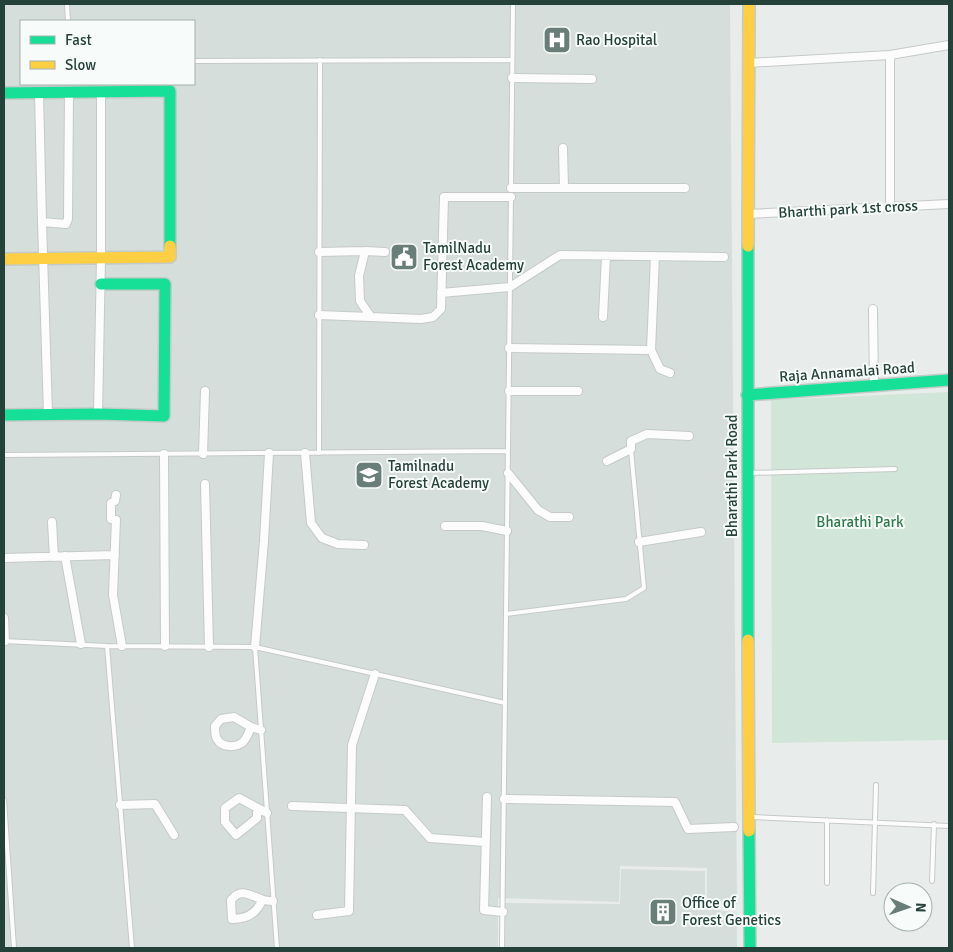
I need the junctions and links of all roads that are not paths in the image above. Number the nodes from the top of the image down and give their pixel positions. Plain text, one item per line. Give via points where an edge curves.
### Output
1 (67, 4) edge
2 (513, 4) edge
3 (749, 4) edge
4 (68, 20) edge
5 (949, 44) edge
6 (890, 55) junction
7 (320, 60) junction
8 (512, 60) junction
9 (195, 61) edge
10 (748, 64) junction
11 (512, 78) junction
12 (592, 78) dead end
13 (69, 92) junction
14 (101, 92) junction
15 (4, 93) edge
16 (40, 93) junction
17 (564, 148) dead end
18 (511, 188) junction
19 (564, 188) junction
20 (685, 188) dead end
21 (511, 197) junction
22 (949, 204) edge
23 (890, 208) junction
24 (747, 214) junction
25 (42, 222) junction
26 (319, 252) junction
27 (365, 252) junction
28 (386, 252) dead end
29 (606, 256) junction
30 (655, 256) junction
31 (724, 257) dead end
32 (4, 258) edge
33 (101, 258) junction
34 (43, 259) junction
35 (101, 284) junction
36 (510, 287) junction
37 (441, 293) junction
38 (873, 309) dead end
39 (319, 315) junction
40 (371, 317) junction
41 (603, 317) dead end
42 (509, 348) junction
43 (652, 350) junction
44 (670, 373) dead end
45 (949, 380) edge
46 (874, 385) junction
47 (205, 390) dead end
48 (509, 391) junction
49 (578, 391) dead end
50 (747, 395) junction
51 (48, 414) junction
52 (98, 414) junction
53 (4, 415) edge
54 (689, 436) dead end
55 (631, 449) junction
56 (508, 451) junction
57 (269, 453) junction
58 (305, 453) junction
59 (319, 453) junction
60 (164, 454) junction
61 (203, 454) junction
62 (5, 456) dead end
63 (607, 461) dead end
64 (895, 469) dead end
65 (508, 473) junction
66 (747, 473) junction
67 (206, 484) dead end
68 (116, 495) dead end
69 (569, 517) dead end
70 (52, 522) dead end
71 (444, 526) dead end
72 (507, 530) junction
73 (701, 532) dead end
74 (639, 542) junction
75 (364, 545) dead end
76 (114, 555) junction
77 (54, 556) junction
78 (65, 556) junction
79 (4, 558) edge
80 (506, 614) junction
81 (4, 618) edge
82 (4, 641) edge
83 (81, 644) junction
84 (106, 646) junction
85 (122, 646) junction
86 (165, 646) junction
87 (210, 647) junction
88 (254, 647) junction
89 (375, 674) junction
90 (505, 703) junction
91 (251, 727) junction
92 (261, 730) junction
93 (876, 785) dead end
94 (486, 797) dead end
95 (504, 799) junction
96 (4, 800) edge
97 (120, 806) junction
98 (292, 806) dead end
99 (351, 808) junction
100 (257, 809) junction
101 (267, 813) junction
102 (749, 817) junction
103 (827, 820) junction
104 (875, 822) junction
105 (934, 824) junction
106 (949, 826) edge
107 (734, 827) dead end
108 (174, 835) dead end
109 (485, 842) junction
110 (932, 881) dead end
111 (827, 882) dead end
112 (873, 893) dead end
113 (262, 900) dead end
114 (274, 901) junction
115 (503, 912) junction
116 (317, 915) dead end
117 (14, 948) edge
118 (132, 948) edge
119 (277, 948) edge
120 (502, 948) edge
121 (750, 948) edge

1 - 4 lane
2 - 8 lane
3 - 10 street, Bharathi Park Road
5 - 6 street
6 - 10 street
6 - 23 street
7 - 8 lane
7 - 9 lane
7 - 26 lane
8 - 11 lane
10 - 24 street, Bharathi Park Road
11 - 12 street
11 - 18 lane
13 - 14 street
13 - 16 street
13 - 25 street via 68,219 66,224
14 - 33 street
14 - 33 street via 170,91 171,129 170,258
15 - 16 street
16 - 25 street
17 - 19 street
18 - 19 street
18 - 21 lane
19 - 20 street
21 - 36 lane
21 - 37 street via 444,197
22 - 23 street, Bharthi park 1st cross
23 - 24 street, Bharthi park 1st cross
24 - 50 street, Bharathi Park Road
25 - 34 street
26 - 27 street
26 - 39 lane
27 - 28 street
27 - 40 street via 359,276 360,301
29 - 30 street
29 - 36 street via 560,256
29 - 41 street
30 - 31 street
30 - 43 street
32 - 34 street
33 - 34 street
33 - 35 street
34 - 51 street
35 - 52 street
35 - 52 street via 165,284 164,416
36 - 37 street
36 - 42 lane
37 - 40 street via 441,309 433,317
38 - 46 street
39 - 40 street
39 - 59 lane
42 - 43 street
42 - 48 lane
43 - 44 street via 660,369
45 - 46 street, Raja Annamalai Road
46 - 50 street, Raja Annamalai Road
47 - 61 street
48 - 49 street
48 - 56 lane
50 - 66 street, Bharathi Park Road
51 - 52 street
51 - 53 street
54 - 55 street via 647,434 631,441
55 - 63 street
55 - 74 lane
56 - 59 lane
56 - 65 lane
57 - 58 lane
57 - 61 lane
57 - 88 street
58 - 59 lane
58 - 75 street via 311,523 322,538 338,544
60 - 61 lane
60 - 62 lane
60 - 86 street
64 - 66 lane
65 - 69 street via 538,510 550,517
65 - 72 lane
66 - 102 street, Bharathi Park Road
67 - 87 street
68 - 76 street via 111,503 111,519 116,520
70 - 77 street
71 - 72 street
72 - 80 lane
73 - 74 street
74 - 80 lane via 644,588 626,599
76 - 78 street
76 - 85 street via 113,595
77 - 78 street
77 - 79 street
78 - 83 street
80 - 90 lane
81 - 82 street
82 - 83 lane
83 - 84 lane
84 - 85 lane
84 - 97 lane
85 - 86 lane
86 - 87 lane
87 - 88 lane
88 - 89 lane
88 - 92 lane
89 - 90 lane
89 - 99 street via 352,745
90 - 95 lane
91 - 91 street via 234,717 221,719 215,726 216,739 228,746 241,744
91 - 92 street
92 - 101 lane
93 - 104 lane
94 - 109 street
95 - 107 street via 675,802 688,829
95 - 115 lane
96 - 117 lane
97 - 108 street via 155,804
97 - 118 lane
98 - 99 street
99 - 109 street via 405,810 430,838
99 - 116 street via 349,910
100 - 100 street via 239,798 225,808 225,822 236,835 257,818
100 - 101 street
101 - 114 lane
102 - 103 lane
102 - 121 street, Bharathi Park Road
103 - 104 lane
103 - 111 lane
104 - 105 lane
104 - 112 lane
105 - 106 lane
105 - 110 lane
109 - 115 street via 484,910
113 - 114 street
114 - 119 lane
115 - 120 lane

